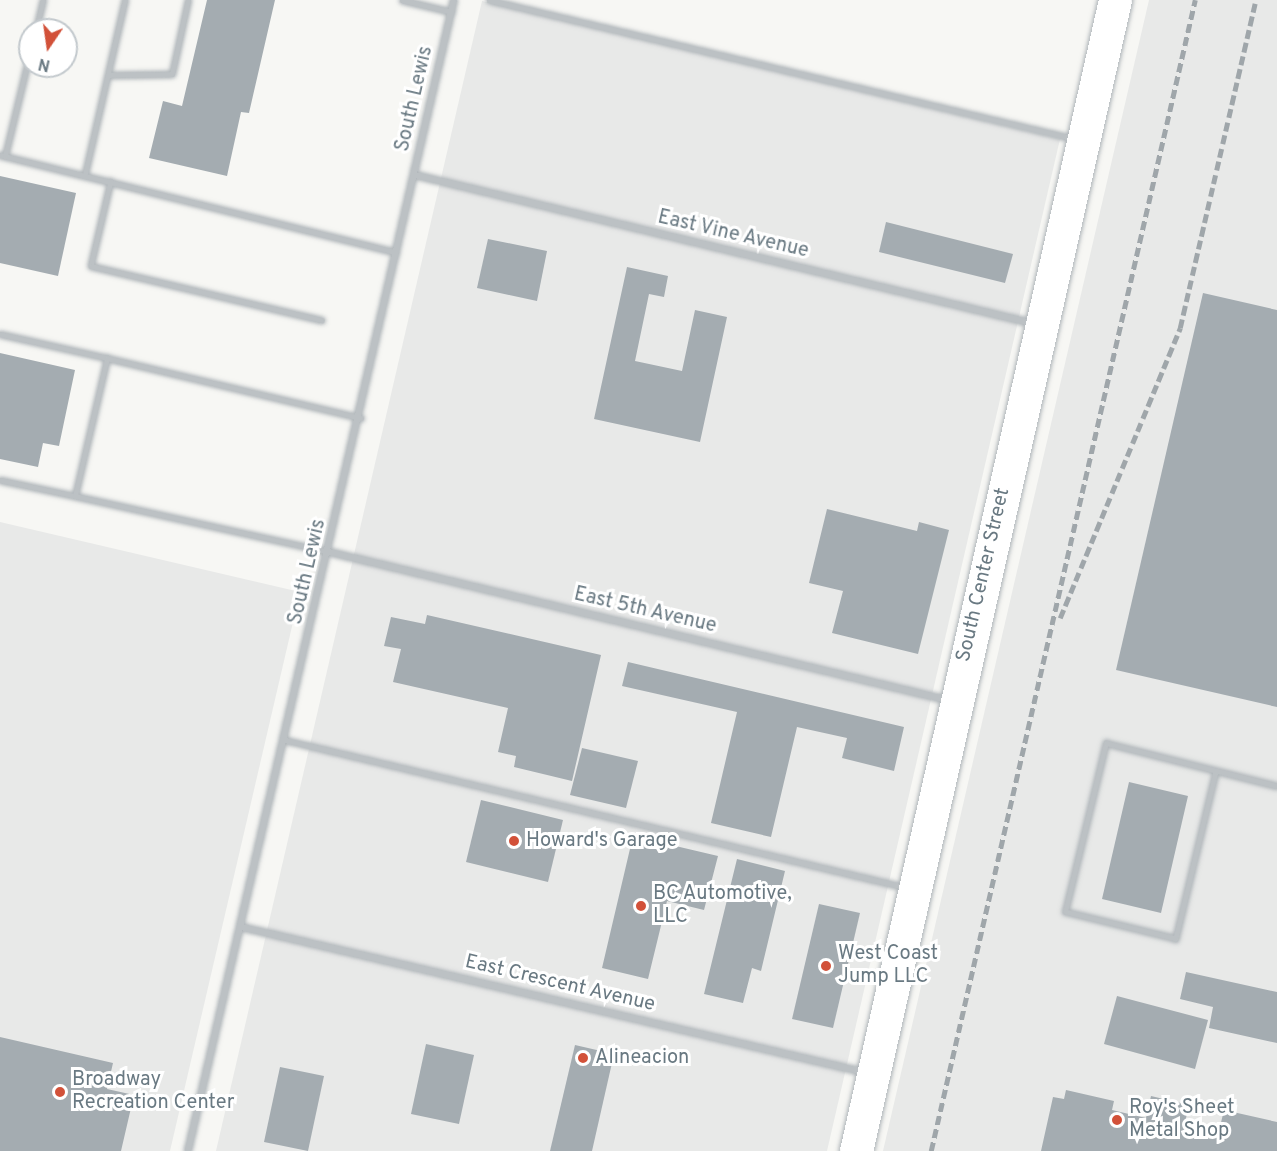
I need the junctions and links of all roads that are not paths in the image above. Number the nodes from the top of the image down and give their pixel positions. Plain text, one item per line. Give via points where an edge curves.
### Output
1 (43, 0) edge
2 (125, 0) edge
3 (188, 0) edge
4 (402, 0) edge
5 (454, 0) edge
6 (489, 0) edge
7 (1115, 0) edge
8 (452, 12) junction
9 (39, 18) edge
10 (108, 75) junction
11 (23, 78) edge
12 (1083, 141) junction
13 (3, 155) edge
14 (85, 174) junction
15 (415, 175) junction
16 (111, 181) junction
17 (396, 252) junction
18 (322, 320) dead end
19 (1044, 326) junction
20 (0, 334) edge
21 (107, 358) junction
22 (361, 418) junction
23 (0, 480) edge
24 (75, 496) junction
25 (329, 552) junction
26 (954, 701) junction
27 (285, 740) junction
28 (1216, 772) junction
29 (1277, 786) edge
30 (912, 889) junction
31 (241, 927) junction
32 (873, 1074) junction
33 (188, 1151) edge
34 (856, 1151) edge

1 - 9 lane
2 - 10 lane
3 - 10 lane via 172,75
4 - 8 lane
5 - 8 street, South Lewis
6 - 12 lane
7 - 12 street, South Center Street
8 - 15 street, South Lewis
10 - 14 lane
11 - 13 lane
12 - 19 street, South Center Street
13 - 14 lane
14 - 16 lane
15 - 17 street, South Lewis
15 - 19 street, East Vine Avenue
16 - 17 lane
16 - 18 lane via 91,266
17 - 22 street, South Lewis
19 - 26 street, South Center Street
20 - 21 lane
21 - 22 lane
21 - 24 lane
22 - 25 street, South Lewis
23 - 24 lane
24 - 25 lane
25 - 26 street, East 5th Avenue
25 - 27 street, South Lewis
26 - 30 street, South Center Street
27 - 30 lane
27 - 31 street, South Lewis
28 - 28 lane via 1106,744 1065,912 1176,939
28 - 29 lane
30 - 32 street, South Center Street
31 - 32 street, East Crescent Avenue
31 - 33 street, South Lewis
32 - 34 street, South Center Street

